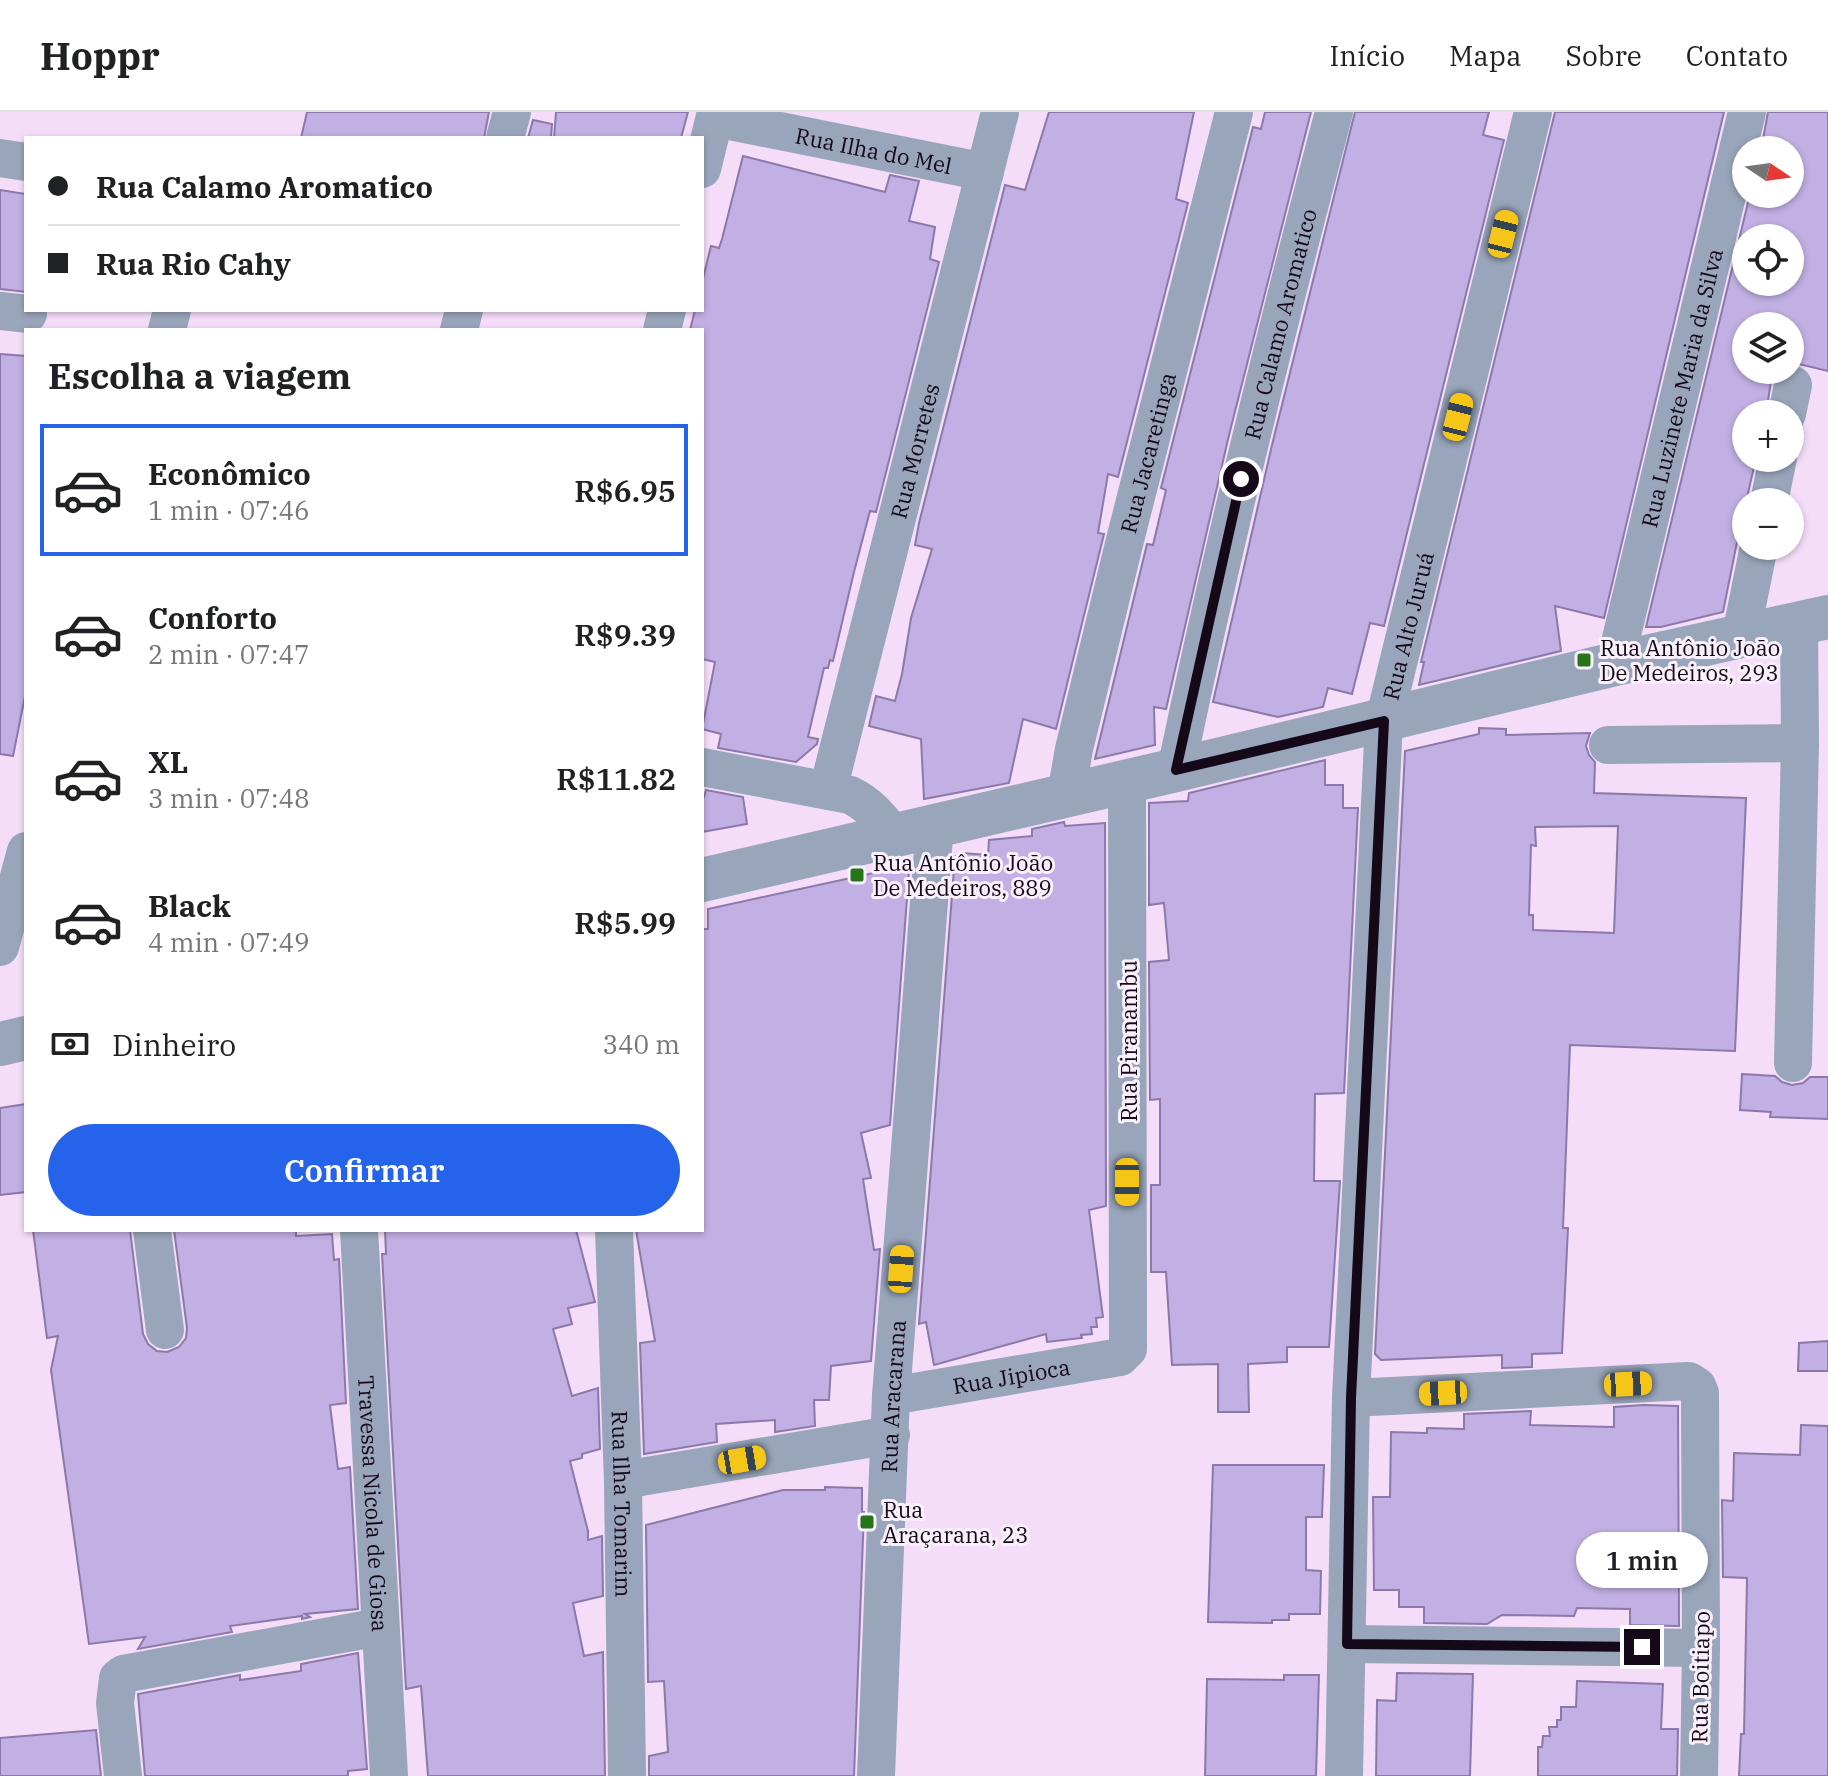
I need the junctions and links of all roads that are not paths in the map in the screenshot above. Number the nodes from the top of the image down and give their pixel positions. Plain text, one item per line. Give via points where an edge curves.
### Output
1 (512, 112) edge
2 (1000, 112) edge
3 (1234, 112) edge
4 (1334, 112) edge
5 (1533, 112) edge
6 (1747, 112) edge
7 (715, 115) edge
8 (506, 136) edge
9 (0, 158) edge
10 (704, 161) edge
11 (24, 162) edge
12 (985, 172) junction
13 (1756, 560) edge
14 (1814, 619) edge
15 (1741, 635) junction
16 (1615, 664) junction
17 (1384, 721) junction
18 (1800, 743) junction
19 (1608, 745) dead end
20 (704, 767) edge
21 (1176, 770) junction
22 (1127, 781) junction
23 (828, 790) junction
24 (1066, 795) junction
25 (935, 824) junction
26 (893, 834) junction
27 (24, 858) edge
28 (704, 880) edge
29 (0, 947) edge
30 (24, 1038) edge
31 (0, 1044) edge
32 (1793, 1063) dead end
33 (152, 1232) edge
34 (359, 1232) edge
35 (614, 1232) edge
36 (165, 1330) dead end
37 (1128, 1349) joint
38 (891, 1396) junction
39 (1351, 1398) junction
40 (891, 1435) junction
41 (623, 1480) junction
42 (380, 1627) junction
43 (1347, 1644) junction
44 (1701, 1648) junction
45 (123, 1776) edge
46 (389, 1776) edge
47 (627, 1776) edge
48 (876, 1776) edge
49 (1344, 1776) edge
50 (1699, 1776) edge

1 - 8 street
2 - 12 street, Rua Morretes
3 - 24 street, Rua Jacaretinga
4 - 21 street, Rua Calamo Aromatico via 1277,326
5 - 17 street, Rua Alto Juruá
6 - 16 street, Rua Luzinete Maria da Silva
7 - 10 street
7 - 12 street, Rua Ilha do Mel
9 - 11 street
12 - 23 street, Rua Morretes
13 - 15 street
14 - 15 street
14 - 18 street
15 - 16 street
16 - 17 street
17 - 21 street
17 - 39 street, Rua Alto Juruá
18 - 19 street
18 - 32 street
20 - 23 street
21 - 22 street
22 - 24 street
22 - 37 street, Rua Piranambu
23 - 26 street via 862,801
24 - 25 street
25 - 26 street
25 - 38 street, Rua Aracarana
26 - 28 street
27 - 29 street
30 - 31 street
33 - 36 street
34 - 42 street, Travessa Nicola de Giosa
35 - 41 street, Rua Ilha Tomarim
37 - 38 street, Rua Jipioca via 1120,1357
38 - 40 street, Rua Aracarana
39 - 43 street, Rua Alto Juruá
39 - 44 street, Rua Boitiapo via 1689,1381 1697,1386
40 - 41 street
40 - 48 street, Rua Aracarana
41 - 47 street, Rua Ilha Tomarim
42 - 45 street via 123,1674 115,1703
42 - 46 street, Travessa Nicola de Giosa
43 - 44 street
43 - 49 street, Rua Alto Juruá
44 - 50 street, Rua Boitiapo

